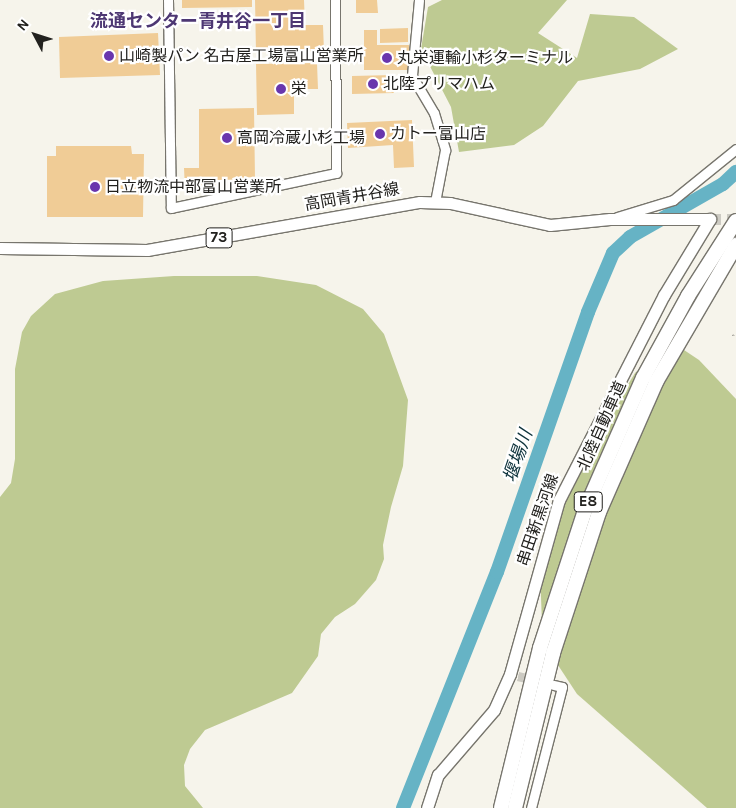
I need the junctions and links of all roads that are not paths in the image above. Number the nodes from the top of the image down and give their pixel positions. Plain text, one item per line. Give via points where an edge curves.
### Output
1 (168, 0) edge
2 (335, 0) edge
3 (419, 0) edge
4 (736, 149) edge
5 (435, 202) junction
6 (610, 219) junction
7 (710, 219) joint
8 (736, 221) edge
9 (736, 245) edge
10 (0, 248) edge
11 (553, 685) dead end
12 (428, 808) edge
13 (501, 808) edge
14 (515, 808) edge
15 (531, 808) edge

1 - 2 street via 171,208 336,173
3 - 5 street via 412,76 434,113 445,150
4 - 6 street via 673,200
5 - 6 main road, 高岡青井谷線 / 73 via 550,225
5 - 10 main road, 高岡青井谷線 / 73 via 409,203 147,250
6 - 7 main road, 高岡青井谷線 / 73
7 - 12 main road, 串田新黒河線 via 664,295 558,500 514,675 494,710 438,775
8 - 13 highway, 北陸自動車道 / E8 via 688,296 643,378 585,510 540,648
9 - 14 highway, 北陸自動車道 / E8 via 656,382 599,512 553,652
11 - 15 street via 562,688

